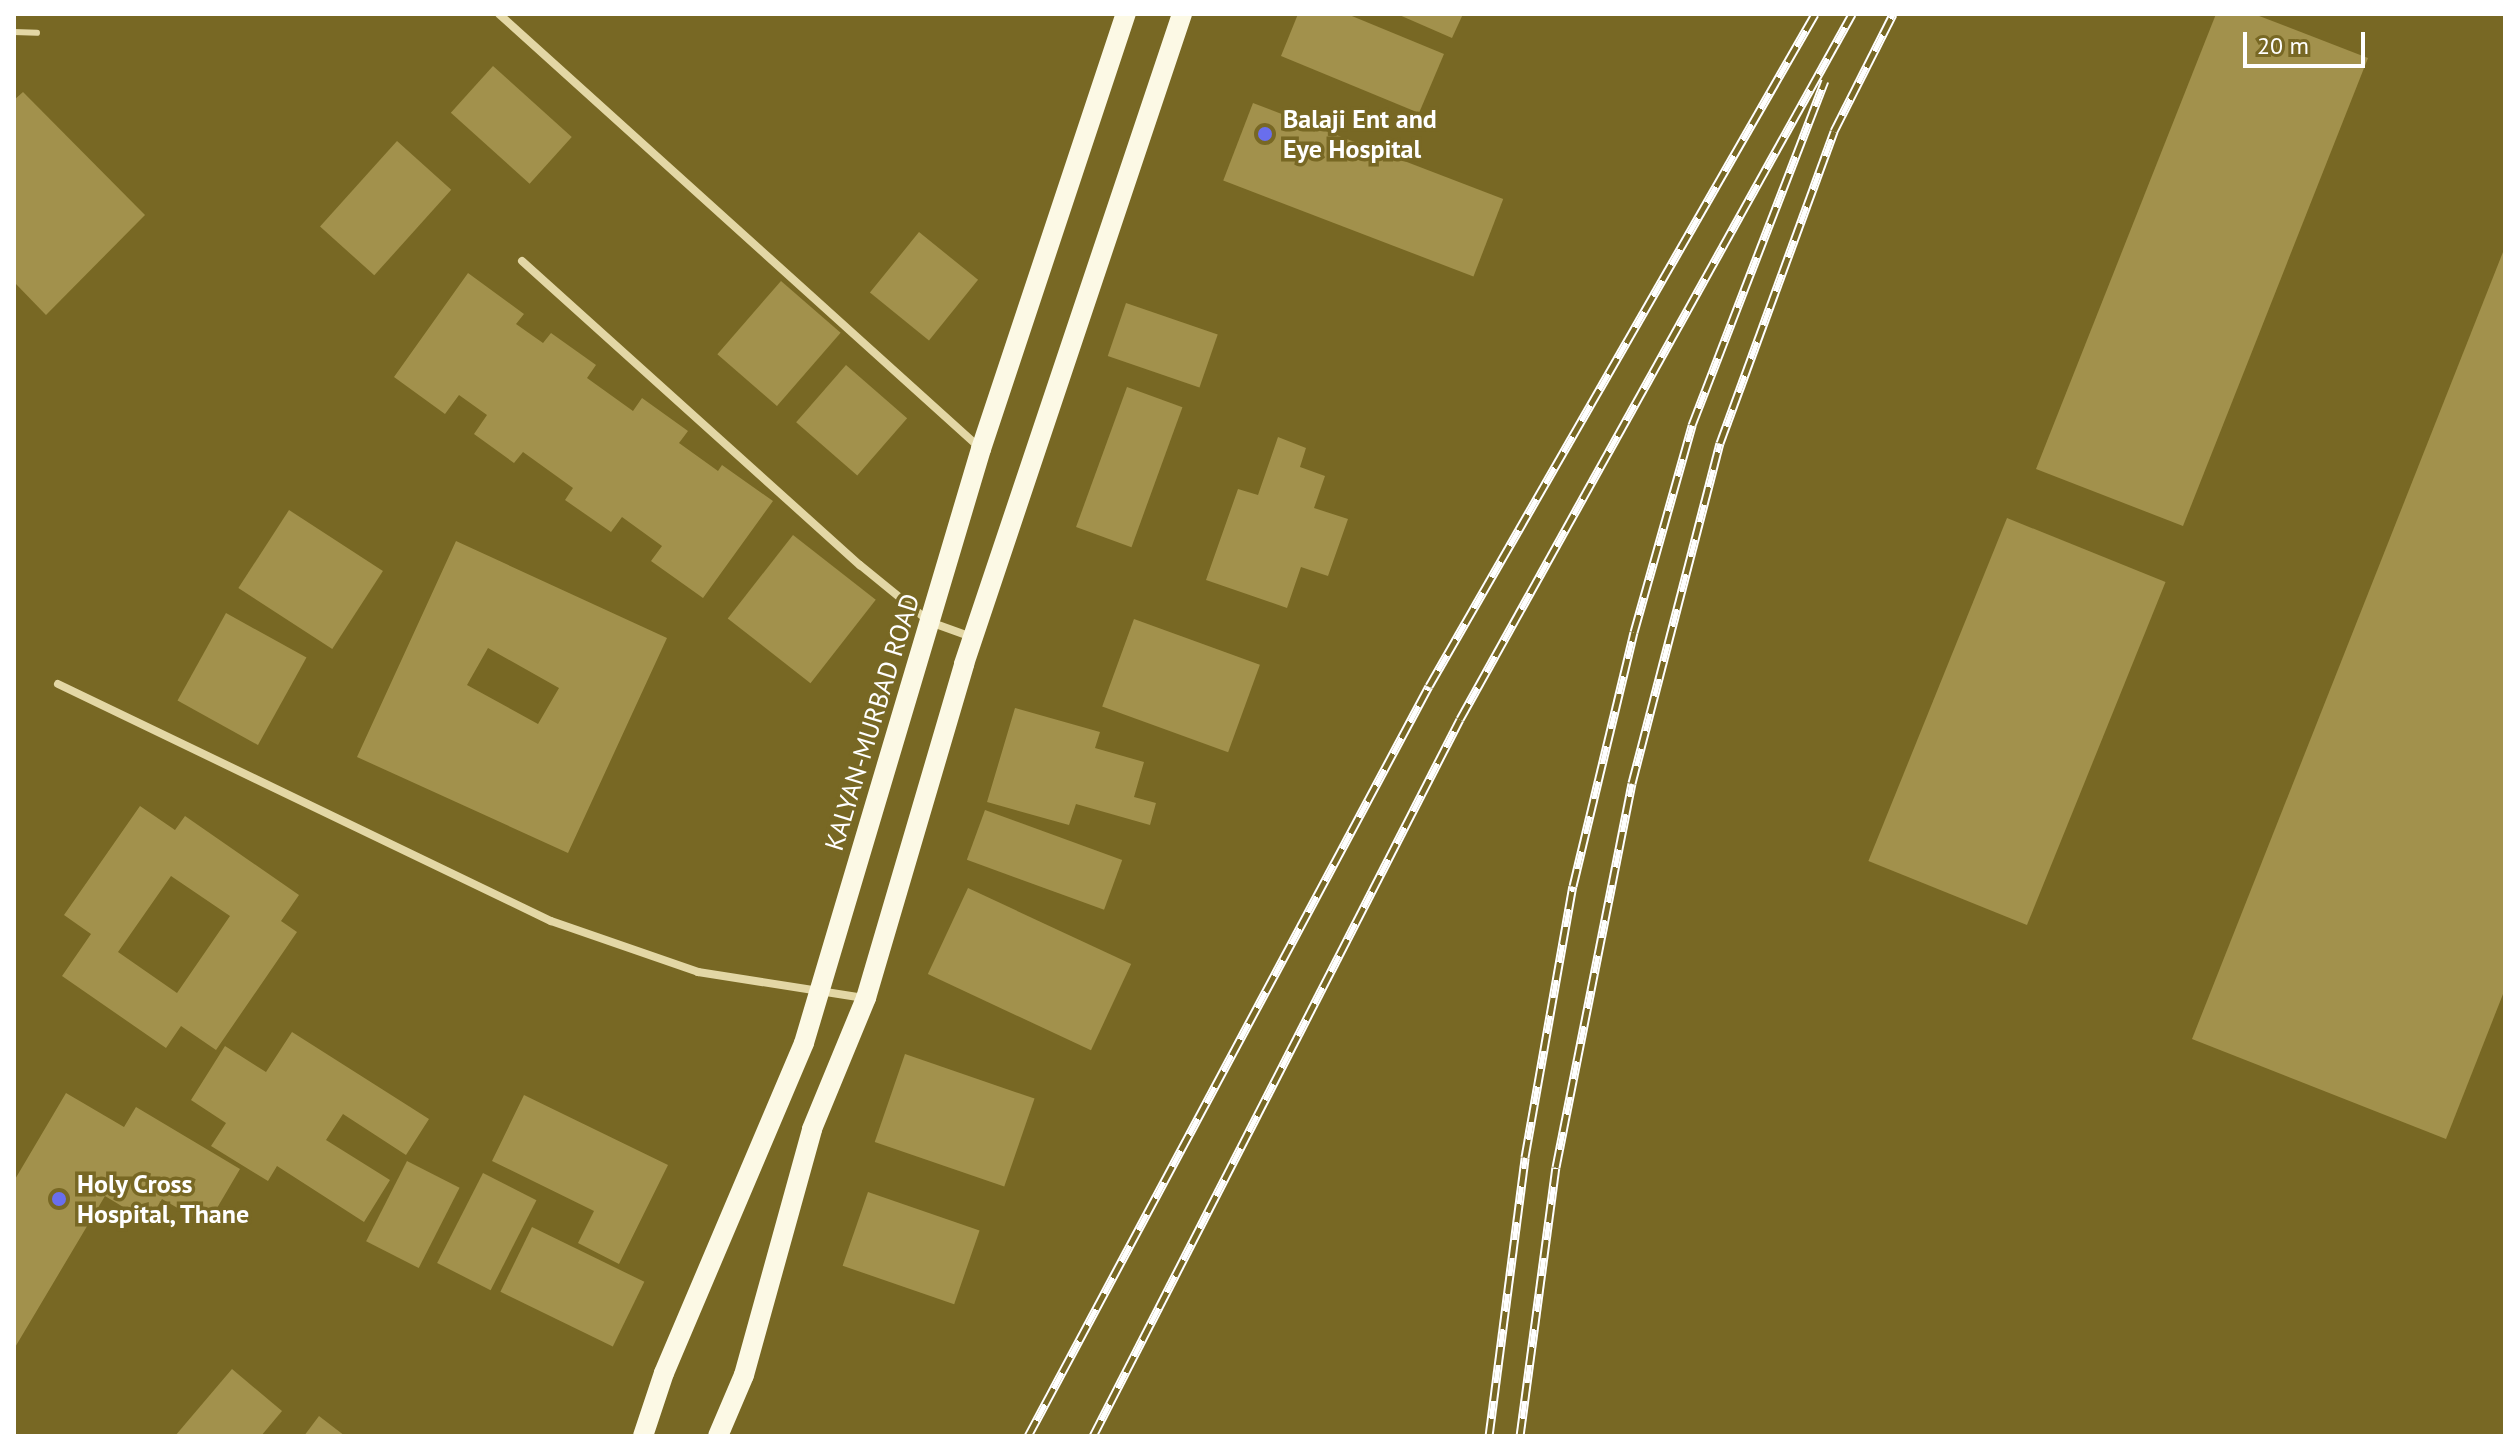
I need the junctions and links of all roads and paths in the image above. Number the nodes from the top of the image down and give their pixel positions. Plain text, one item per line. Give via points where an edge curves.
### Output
1 (499, 14) edge
2 (1126, 14) edge
3 (1182, 14) edge
4 (14, 32) edge
5 (37, 33) dead end
6 (522, 261) dead end
7 (981, 449) junction
8 (930, 622) junction
9 (973, 637) junction
10 (58, 684) dead end
11 (818, 991) junction
12 (866, 998) junction
13 (643, 1436) edge
14 (718, 1436) edge

1 - 7 street
2 - 7 main road, KALYAN-MURBAD ROAD
3 - 9 main road
4 - 5 lane
6 - 8 street
7 - 8 main road, KALYAN-MURBAD ROAD
8 - 9 street
8 - 11 main road, KALYAN-MURBAD ROAD
9 - 12 main road
10 - 11 street via 551,921 698,972
11 - 12 street
11 - 13 main road, KALYAN-MURBAD ROAD via 804,1043 664,1373
12 - 14 main road via 812,1129 744,1375

